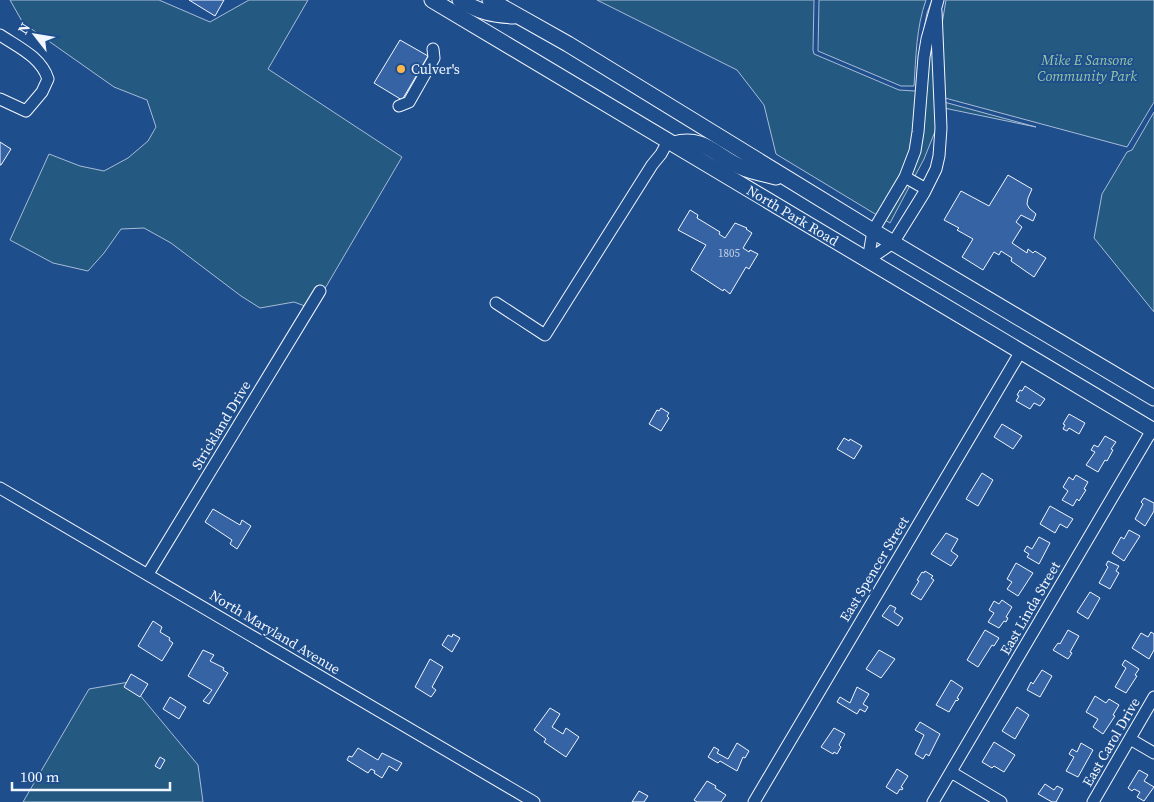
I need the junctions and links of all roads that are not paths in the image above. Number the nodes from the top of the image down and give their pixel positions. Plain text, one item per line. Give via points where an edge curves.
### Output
1 (432, 0) edge
2 (460, 0) edge
3 (490, 0) edge
4 (937, 6) edge
5 (518, 17) junction
6 (0, 35) edge
7 (433, 49) dead end
8 (0, 99) edge
9 (399, 106) dead end
10 (941, 126) junction
11 (918, 128) junction
12 (671, 142) junction
13 (905, 177) junction
14 (792, 181) junction
15 (926, 189) junction
16 (873, 231) junction
17 (893, 243) junction
18 (868, 260) junction
19 (320, 291) dead end
20 (496, 303) dead end
21 (1021, 351) junction
22 (1154, 398) edge
23 (1153, 430) edge
24 (0, 488) edge
25 (148, 574) junction
26 (1154, 697) edge
27 (1130, 739) junction
28 (1154, 753) edge
29 (951, 772) junction
30 (534, 802) edge
31 (754, 802) edge
32 (933, 802) edge
33 (1001, 802) edge
34 (1094, 802) edge

1 - 12 main road, North Park Road
2 - 5 main road via 494,15
3 - 5 main road, North Park Road
4 - 10 street
4 - 11 street via 924,57
5 - 14 main road, North Park Road via 568,44
6 - 8 street via 38,61 48,79 26,111
7 - 9 street via 434,58 409,102
10 - 11 street
10 - 15 street via 936,169
11 - 13 street via 915,151
12 - 14 main road via 702,144 742,168
12 - 18 main road, North Park Road
12 - 20 street via 647,173 546,335
13 - 15 street
13 - 16 street
14 - 16 main road, North Park Road
15 - 17 street
16 - 17 main road, North Park Road
16 - 18 street
17 - 18 street
17 - 22 main road, North Park Road
18 - 21 main road, North Park Road
19 - 25 street, Strickland Drive
21 - 23 main road, North Park Road
21 - 31 street, East Spencer Street
23 - 29 street, East Linda Street
24 - 25 street, North Maryland Avenue
25 - 30 street, North Maryland Avenue
26 - 27 street, East Carol Drive
27 - 28 street
27 - 34 street, East Carol Drive
29 - 32 street, East Linda Street
29 - 33 street

